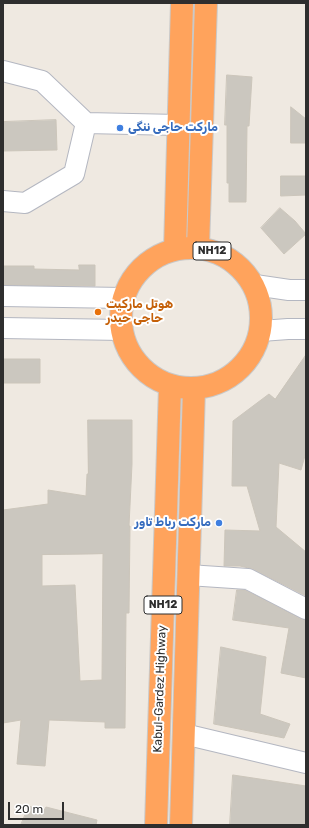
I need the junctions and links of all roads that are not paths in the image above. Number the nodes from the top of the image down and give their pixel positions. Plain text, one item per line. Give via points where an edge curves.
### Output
1 (182, 3) edge
2 (206, 3) edge
3 (3, 71) edge
4 (86, 124) junction
5 (178, 125) junction
6 (3, 201) edge
7 (198, 247) junction
8 (174, 249) junction
9 (255, 286) junction
10 (306, 290) edge
11 (3, 296) edge
12 (124, 298) junction
13 (3, 328) edge
14 (306, 329) edge
15 (122, 330) junction
16 (261, 331) junction
17 (170, 386) junction
18 (194, 389) junction
19 (188, 575) junction
20 (306, 609) edge
21 (184, 734) junction
22 (306, 763) edge
23 (156, 825) edge
24 (181, 825) edge

1 - 5 highway
2 - 7 highway, NH12
3 - 4 street via 42,81
4 - 5 street
4 - 6 street via 74,174 25,203
5 - 8 highway
7 - 8 highway, NH12
7 - 9 highway, NH12 via 221,253 241,266
8 - 12 highway, NH12 via 153,258 136,273 124,293
9 - 10 street
9 - 16 highway, NH12 via 262,308
11 - 12 street
12 - 15 highway, NH12 via 120,316
13 - 15 street
14 - 16 street
15 - 17 highway, NH12 via 133,359 150,375
16 - 18 highway, NH12 via 253,354 238,372 217,384
17 - 18 highway, NH12
17 - 23 highway, Kabul-Gardez Highway / NH12
18 - 19 highway, Kabul-Gardez Highway / NH12
19 - 20 street via 248,579
19 - 21 highway, Kabul-Gardez Highway / NH12
21 - 22 street
21 - 24 highway, Kabul-Gardez Highway / NH12

